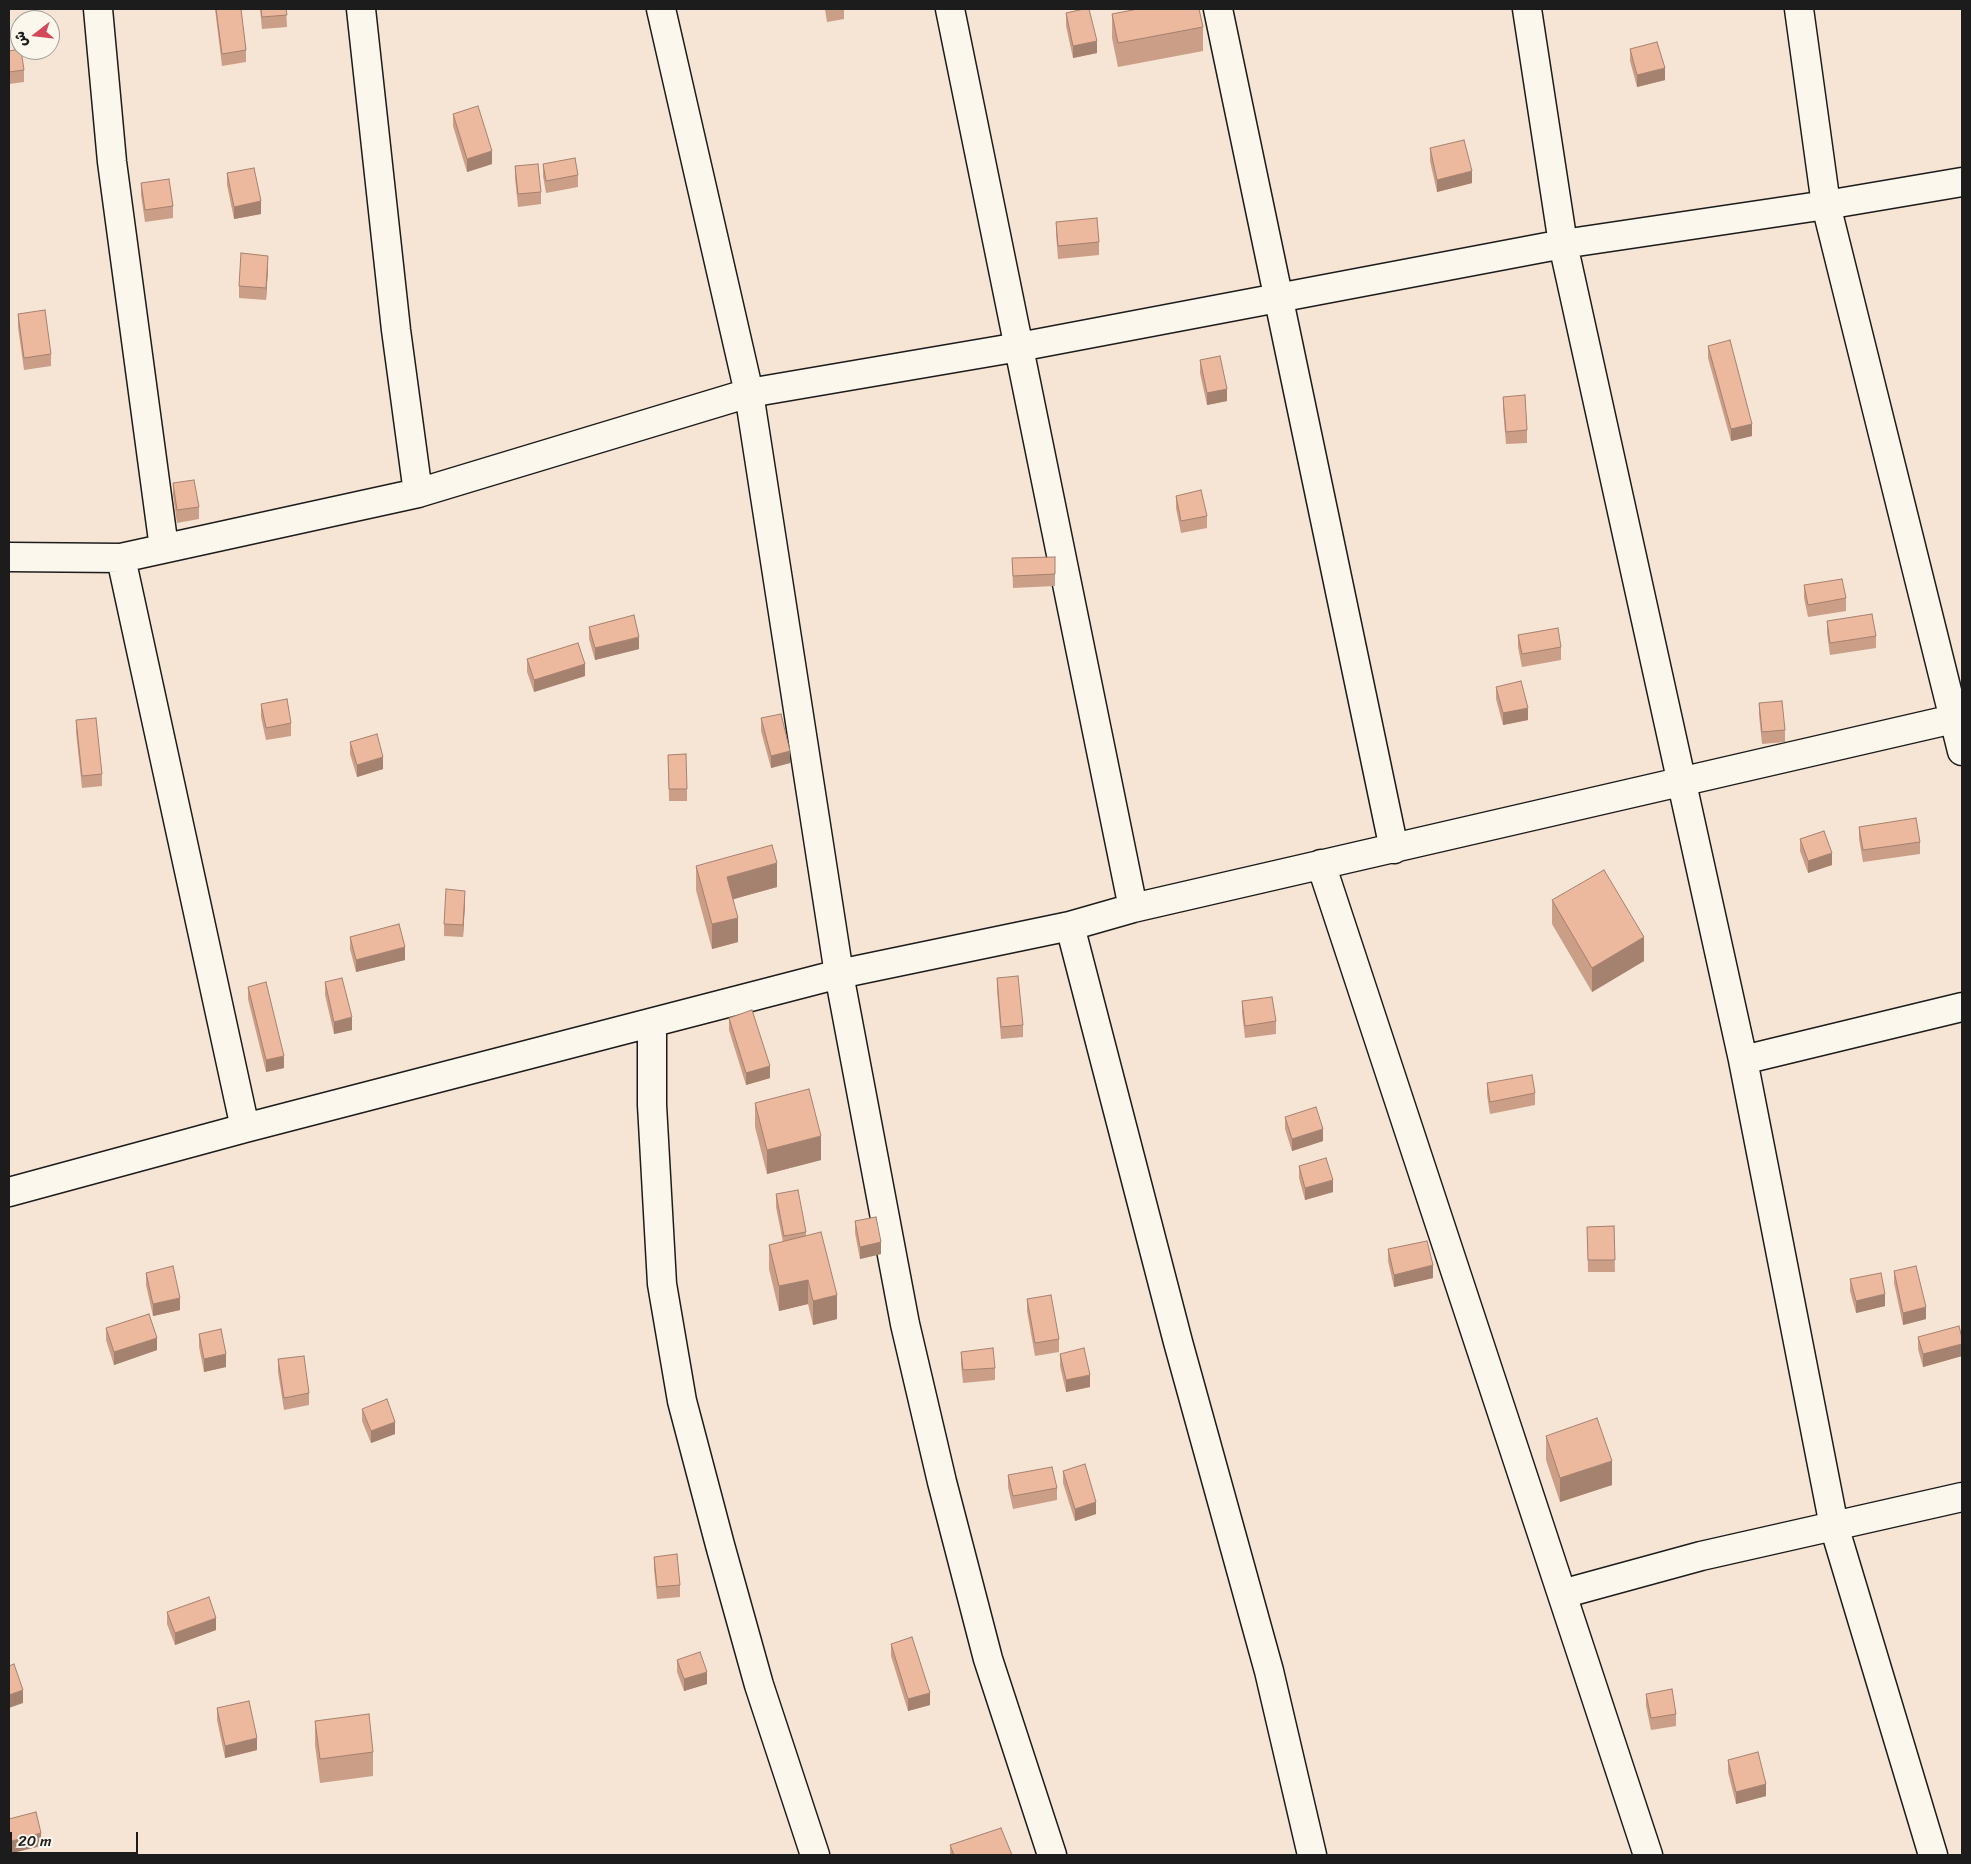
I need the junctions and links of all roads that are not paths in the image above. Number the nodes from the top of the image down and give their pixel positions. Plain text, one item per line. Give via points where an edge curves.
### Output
1 (98, 9) edge
2 (360, 9) edge
3 (661, 9) edge
4 (950, 9) edge
5 (1218, 9) edge
6 (1527, 9) edge
7 (1799, 9) edge
8 (1962, 182) edge
9 (1826, 205) junction
10 (1563, 244) junction
11 (1280, 297) junction
12 (1019, 347) junction
13 (749, 393) junction
14 (418, 493) junction
15 (164, 548) junction
16 (9, 557) edge
17 (121, 558) junction
18 (1958, 718) edge
19 (1962, 751) edge
20 (1682, 782) junction
21 (1394, 849) junction
22 (1321, 864) junction
23 (1133, 908) junction
24 (1070, 926) junction
25 (839, 974) junction
26 (1962, 1007) edge
27 (652, 1023) junction
28 (1743, 1060) junction
29 (245, 1128) junction
30 (9, 1192) edge
31 (1962, 1497) edge
32 (1834, 1526) junction
33 (1562, 1594) junction
34 (814, 1855) edge
35 (1052, 1855) edge
36 (1312, 1855) edge
37 (1648, 1855) edge
38 (1932, 1855) edge

1 - 15 street via 112,162
2 - 14 street
3 - 13 street
4 - 12 street
5 - 11 street
6 - 10 street
7 - 9 street
8 - 9 street
9 - 10 street
9 - 18 street
10 - 11 street
10 - 20 street
11 - 12 street
11 - 21 street
12 - 13 street
12 - 23 street
13 - 14 street
13 - 25 street
14 - 15 street
15 - 17 street
16 - 17 street
17 - 29 street
18 - 19 street
18 - 20 street
20 - 21 street
20 - 28 street
21 - 22 street
22 - 23 street
22 - 33 street
23 - 24 street
24 - 25 street
24 - 36 street via 1178,1342 1269,1671
25 - 27 street
25 - 35 street via 905,1324 940,1473 988,1659
26 - 28 street
27 - 29 street
27 - 34 street via 652,1105 662,1284 682,1401 759,1685
28 - 32 street
29 - 30 street
31 - 32 street
32 - 33 street via 1701,1556
32 - 38 street
33 - 37 street

